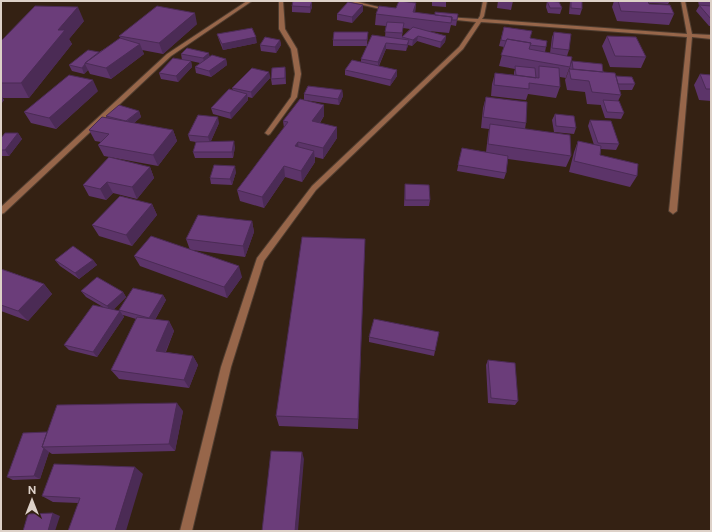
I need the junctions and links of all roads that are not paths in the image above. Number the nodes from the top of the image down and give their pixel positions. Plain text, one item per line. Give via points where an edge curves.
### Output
1 (250, 1) edge
2 (281, 1) edge
3 (348, 1) edge
4 (485, 1) edge
5 (683, 1) edge
6 (393, 11) edge
7 (440, 17) edge
8 (479, 21) junction
9 (690, 35) junction
10 (711, 37) edge
11 (268, 133) dead end
12 (1, 211) edge
13 (673, 211) dead end
14 (186, 531) edge

1 - 12 street via 169,55
2 - 11 street via 282,29 294,49 298,74 294,97
3 - 6 street
4 - 8 street
5 - 9 street
7 - 8 street
8 - 9 street
8 - 14 street via 461,48 314,188 260,260 226,367
9 - 10 street
9 - 13 street

